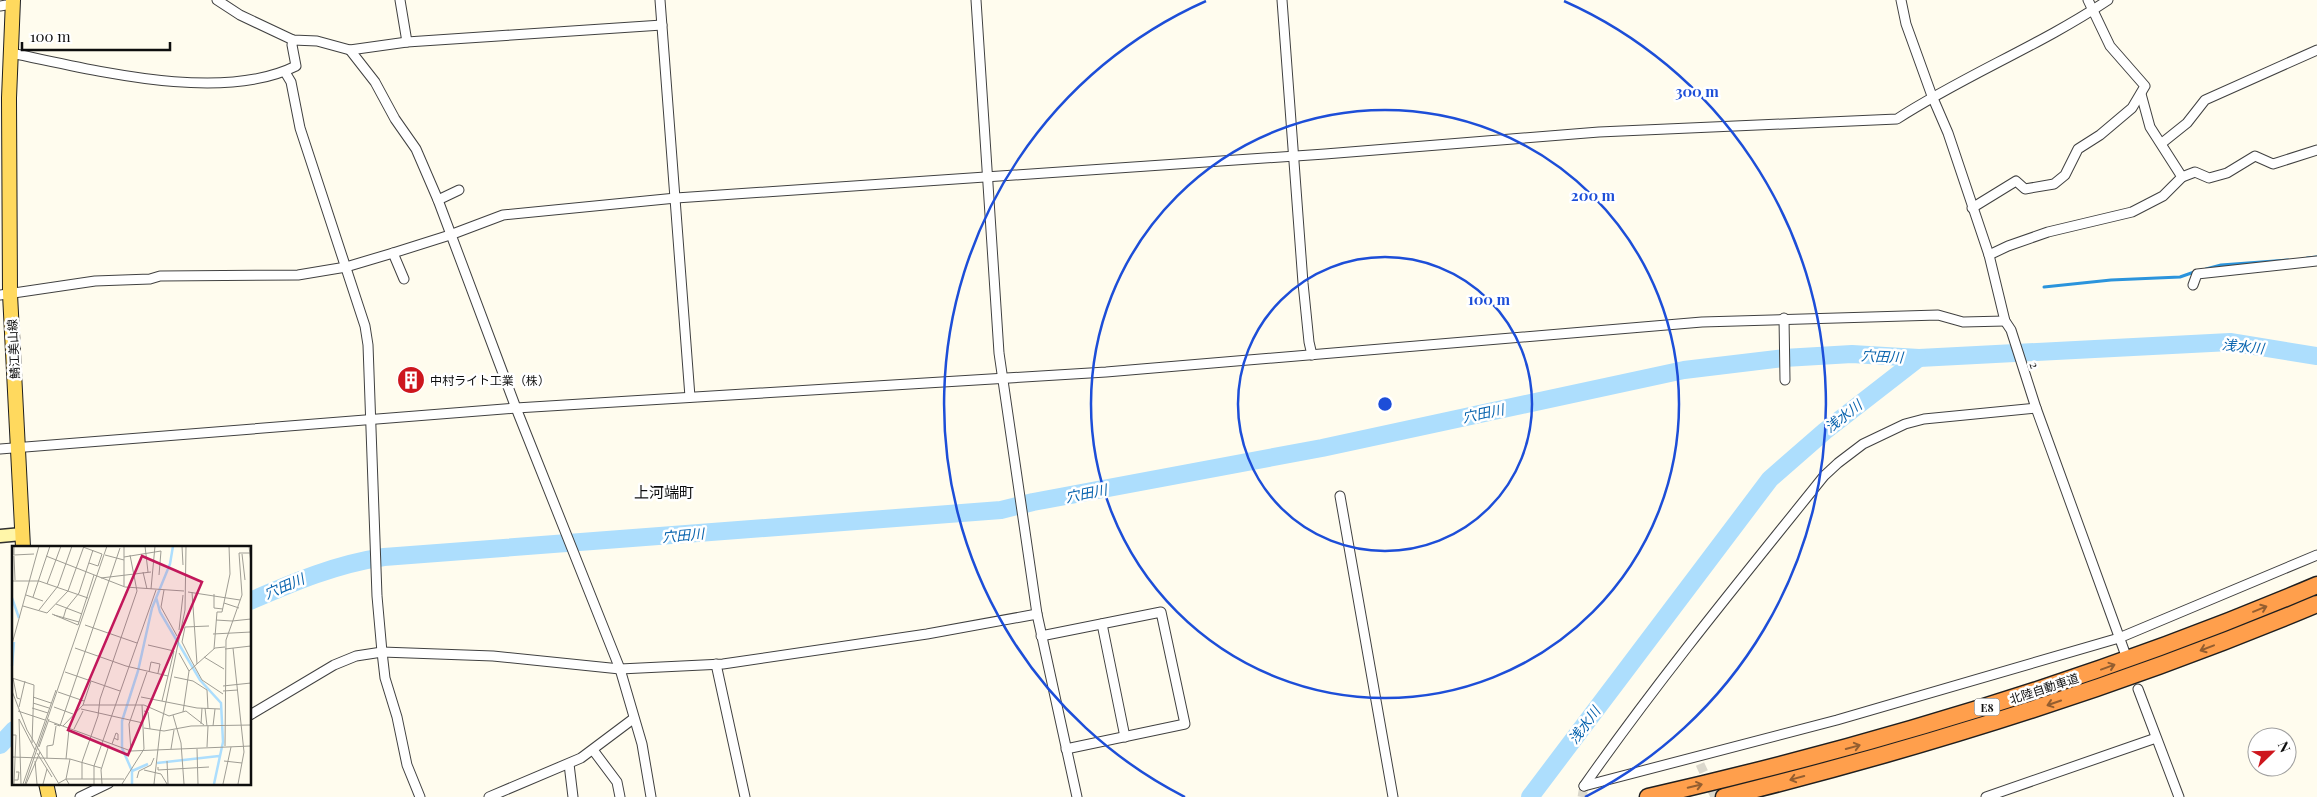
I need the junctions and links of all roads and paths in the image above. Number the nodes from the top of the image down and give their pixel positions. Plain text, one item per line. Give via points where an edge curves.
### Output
1 (217, 0) edge
2 (400, 0) edge
3 (660, 0) edge
4 (976, 0) edge
5 (1282, 0) edge
6 (1901, 0) edge
7 (2088, 0) edge
8 (2108, 0) edge
9 (8, 3) edge
10 (2092, 10) junction
11 (662, 25) junction
12 (293, 40) junction
13 (407, 42) junction
14 (350, 50) junction
15 (2317, 50) edge
16 (11, 53) junction
17 (285, 72) junction
18 (2141, 94) junction
19 (1932, 96) junction
20 (2162, 143) junction
21 (2317, 150) edge
22 (1294, 156) junction
23 (987, 177) junction
24 (2182, 177) junction
25 (459, 190) dead end
26 (676, 198) junction
27 (438, 200) junction
28 (1972, 208) junction
29 (450, 236) junction
30 (393, 253) junction
31 (1989, 255) junction
32 (2317, 261) edge
33 (346, 267) junction
34 (404, 279) dead end
35 (2193, 285) dead end
36 (5, 294) edge
37 (1784, 320) junction
38 (2005, 321) junction
39 (1312, 355) junction
40 (1003, 378) junction
41 (1785, 380) dead end
42 (690, 397) junction
43 (516, 408) junction
44 (2036, 408) junction
45 (372, 421) junction
46 (18, 446) junction
47 (0, 449) edge
48 (1340, 496) dead end
49 (0, 536) edge
50 (23, 541) edge
51 (2317, 555) edge
52 (2317, 586) edge
53 (2317, 604) edge
54 (1037, 614) junction
55 (1102, 624) junction
56 (1041, 636) junction
57 (2119, 638) junction
58 (382, 652) junction
59 (2125, 653) dead end
60 (716, 664) junction
61 (620, 669) junction
62 (2138, 689) dead end
63 (251, 714) edge
64 (633, 719) junction
65 (1125, 737) junction
66 (2156, 738) junction
67 (1066, 749) junction
68 (593, 750) junction
69 (569, 764) junction
70 (46, 784) edge
71 (107, 784) edge
72 (49, 797) edge
73 (80, 797) edge
74 (420, 797) edge
75 (489, 797) edge
76 (573, 797) edge
77 (620, 797) edge
78 (651, 797) edge
79 (745, 797) edge
80 (1077, 797) edge
81 (1393, 797) edge
82 (1648, 797) edge
83 (1724, 797) edge
84 (1986, 797) edge
85 (2179, 797) edge

1 - 12 street via 240,15
2 - 13 street
3 - 11 street
4 - 23 street
5 - 22 street
6 - 19 street via 1906,24
7 - 10 street
8 - 10 street
9 - 16 main road, 鯖江美山線
10 - 18 street via 2110,46 2144,86
10 - 19 street
11 - 13 street
11 - 26 street
12 - 14 street via 317,41
12 - 17 street via 296,66
13 - 14 street
14 - 27 street via 375,82 416,149
15 - 20 street via 2205,100 2187,124
16 - 17 street via 98,70 186,82 257,80
16 - 36 main road, 鯖江美山線
17 - 33 street via 291,82 300,128
18 - 20 street via 2150,127
18 - 28 street via 2132,108 2078,150 2065,175 2054,184 2025,189 2016,181
19 - 22 street via 1897,118 1599,132
19 - 28 street
20 - 24 street
21 - 24 street via 2274,164 2255,156 2227,173 2210,178 2195,172
22 - 23 street
22 - 39 street
23 - 26 street
23 - 40 street
24 - 31 street via 2163,196 2132,212 2048,232
25 - 27 street
26 - 29 street via 503,215
26 - 42 street
27 - 29 street
28 - 31 street
29 - 30 street
29 - 43 street
30 - 33 street
30 - 34 street
31 - 38 street
32 - 35 street via 2197,274
33 - 36 street via 298,275 160,276 95,281
33 - 45 street via 365,326
36 - 46 main road, 鯖江美山線
37 - 38 street via 1938,315 1963,322
37 - 39 street via 1702,322
37 - 41 street
38 - 44 street, 2 via 2011,330
39 - 40 street
40 - 42 street
40 - 54 street
42 - 43 street
43 - 45 street
43 - 61 street
44 - 57 street, 2
44 - 57 street via 1924,419 1905,424 1863,444 1838,463 1824,476 1694,638 1584,786 1699,761 1775,736
45 - 46 street
45 - 58 street
46 - 47 street
46 - 50 main road, 鯖江美山線
48 - 81 street
49 - 50 street
51 - 57 street
82 -> 52 highway, 北陸自動車道 / E8 via 1836,751 1979,710 2159,648
53 -> 83 highway, 北陸自動車道 / E8 via 2173,661 2038,709 1910,748
54 - 56 street
54 - 60 street via 927,634
55 - 56 street
55 - 65 street
55 - 65 street via 1161,612 1185,724
56 - 67 street
57 - 59 street, 2
58 - 61 street via 493,656
58 - 63 street via 356,656 334,665
58 - 74 street via 385,678 407,765
60 - 61 street
60 - 79 street
61 - 64 street
62 - 66 street
64 - 68 street
64 - 78 street via 642,744
65 - 67 street
66 - 84 street
66 - 85 street
67 - 80 street
68 - 69 street
68 - 77 street via 617,782
69 - 75 street
69 - 76 street
70 - 72 main road
71 - 73 street

